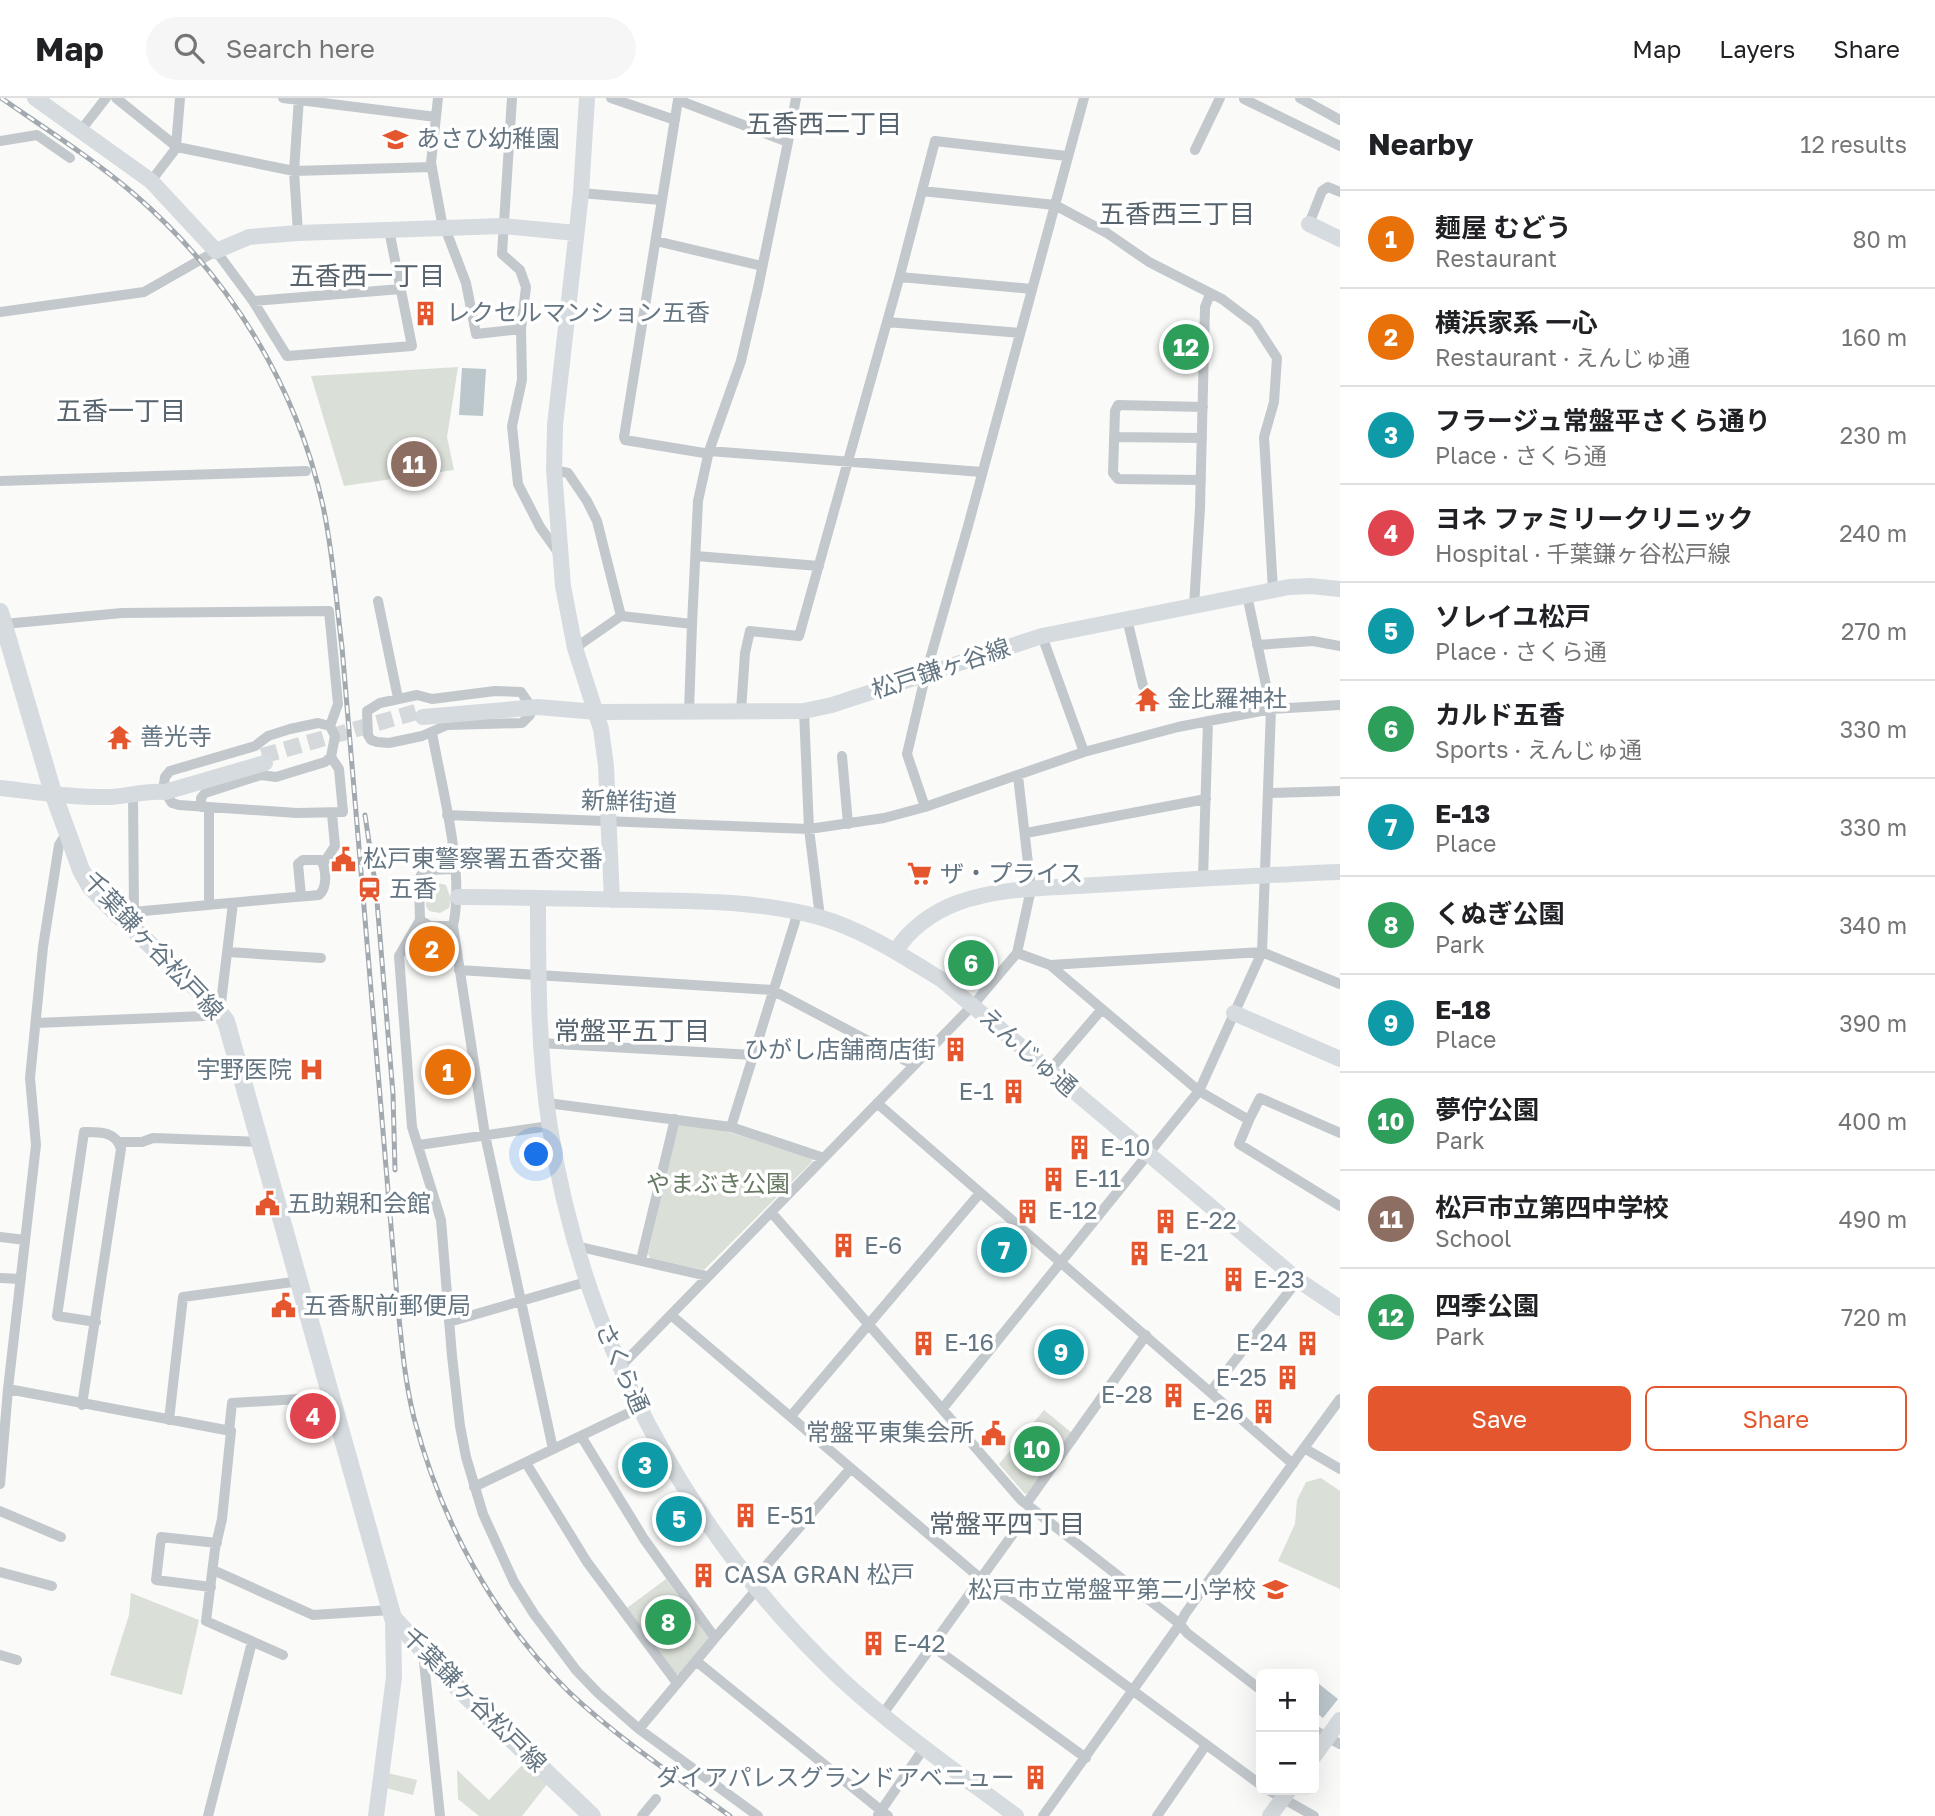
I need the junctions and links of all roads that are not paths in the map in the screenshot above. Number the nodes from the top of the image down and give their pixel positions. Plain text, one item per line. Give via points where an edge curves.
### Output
1 (35, 98) edge
2 (106, 98) edge
3 (116, 98) edge
4 (180, 98) edge
5 (283, 98) edge
6 (438, 98) edge
7 (512, 98) edge
8 (587, 98) edge
9 (611, 98) edge
10 (796, 98) edge
11 (1084, 98) edge
12 (1220, 98) edge
13 (1300, 98) edge
14 (299, 99) edge
15 (678, 99) edge
16 (1244, 99) edge
17 (436, 117) junction
18 (675, 120) junction
19 (1340, 120) edge
20 (81, 130) junction
21 (0, 141) edge
22 (788, 142) junction
23 (1340, 146) edge
24 (176, 147) junction
25 (1195, 150) dead end
26 (1067, 156) junction
27 (70, 158) dead end
28 (432, 167) junction
29 (294, 171) junction
30 (151, 181) junction
31 (922, 191) junction
32 (1340, 192) edge
33 (580, 193) junction
34 (661, 200) junction
35 (1055, 205) junction
36 (1309, 224) joint
37 (503, 226) junction
38 (444, 228) junction
39 (389, 230) junction
40 (298, 233) junction
41 (576, 233) junction
42 (1340, 239) edge
43 (656, 241) junction
44 (216, 251) junction
45 (762, 266) junction
46 (900, 277) junction
47 (401, 289) junction
48 (1032, 289) junction
49 (1210, 293) junction
50 (253, 301) junction
51 (0, 312) edge
52 (887, 322) junction
53 (521, 329) junction
54 (1020, 333) junction
55 (1203, 407) junction
56 (1114, 437) junction
57 (1202, 439) junction
58 (709, 451) junction
59 (848, 462) junction
60 (554, 470) junction
61 (306, 471) dead end
62 (982, 472) junction
63 (1201, 480) junction
64 (0, 481) edge
65 (559, 554) junction
66 (696, 556) junction
67 (819, 566) junction
68 (1340, 589) edge
69 (1273, 590) junction
70 (1247, 595) junction
71 (378, 601) dead end
72 (1194, 606) junction
73 (621, 616) junction
74 (2, 618) edge
75 (1127, 619) junction
76 (692, 624) junction
77 (1042, 636) junction
78 (1257, 645) junction
79 (1340, 646) edge
80 (575, 648) junction
81 (926, 673) junction
82 (1143, 686) dead end
83 (398, 698) junction
84 (1340, 705) edge
85 (533, 707) junction
86 (1271, 709) junction
87 (804, 710) junction
88 (741, 711) junction
89 (597, 712) junction
90 (689, 712) junction
91 (423, 714) tunnel mouth
92 (1208, 721) junction
93 (330, 726) junction
94 (432, 733) junction
95 (1084, 752) junction
96 (842, 755) dead end
97 (331, 757) junction
98 (264, 760) tunnel mouth
99 (1018, 776) junction
100 (0, 788) edge
101 (159, 788) junction
102 (1340, 791) edge
103 (53, 793) junction
104 (1268, 793) junction
105 (1206, 799) junction
106 (205, 807) junction
107 (925, 807) junction
108 (332, 814) junction
109 (447, 816) junction
110 (608, 822) junction
111 (848, 824) junction
112 (809, 829) junction
113 (1026, 833) junction
114 (66, 834) junction
115 (323, 864) junction
116 (455, 869) junction
117 (1340, 872) edge
118 (1265, 875) junction
119 (1203, 878) junction
120 (1031, 889) junction
121 (301, 896) junction
122 (458, 897) junction
123 (538, 900) junction
124 (612, 900) junction
125 (233, 903) junction
126 (208, 905) junction
127 (798, 912) junction
128 (128, 915) junction
129 (820, 917) junction
130 (420, 920) junction
131 (453, 926) junction
132 (896, 951) junction
133 (228, 952) junction
134 (1262, 952) junction
135 (1017, 953) junction
136 (321, 958) dead end
137 (1050, 965) junction
138 (459, 970) junction
139 (538, 976) junction
140 (1340, 984) edge
141 (772, 990) junction
142 (973, 1005) junction
143 (1102, 1009) junction
144 (220, 1011) junction
145 (1234, 1013) junction
146 (36, 1023) junction
147 (540, 1043) junction
148 (752, 1055) junction
149 (1340, 1059) edge
150 (914, 1065) junction
151 (1049, 1070) junction
152 (1199, 1091) junction
153 (547, 1103) junction
154 (877, 1103) junction
155 (675, 1119) junction
156 (1249, 1120) junction
157 (549, 1126) junction
158 (731, 1127) junction
159 (1340, 1133) edge
160 (485, 1135) junction
161 (119, 1142) junction
162 (261, 1142) junction
163 (419, 1145) junction
164 (1148, 1155) junction
165 (824, 1158) junction
166 (980, 1193) junction
167 (1340, 1206) edge
168 (771, 1212) junction
169 (0, 1237) edge
170 (25, 1240) junction
171 (576, 1245) junction
172 (641, 1260) junction
173 (1062, 1262) junction
174 (707, 1276) junction
175 (0, 1278) edge
176 (21, 1279) junction
177 (1298, 1280) junction
178 (300, 1281) junction
179 (586, 1282) junction
180 (520, 1302) junction
181 (1340, 1308) edge
182 (671, 1315) junction
183 (96, 1322) junction
184 (449, 1322) junction
185 (869, 1324) junction
186 (1146, 1335) junction
187 (620, 1367) junction
188 (1211, 1391) junction
189 (5, 1395) edge
190 (331, 1397) junction
191 (1340, 1399) edge
192 (82, 1405) junction
193 (639, 1408) junction
194 (943, 1408) junction
195 (791, 1416) junction
196 (169, 1420) junction
197 (230, 1431) junction
198 (581, 1436) junction
199 (1304, 1448) junction
200 (553, 1449) junction
201 (526, 1463) junction
202 (1293, 1464) junction
203 (851, 1468) junction
204 (1340, 1469) edge
205 (0, 1480) edge
206 (474, 1487) junction
207 (1028, 1506) junction
208 (0, 1511) edge
209 (61, 1537) dead end
210 (217, 1543) junction
211 (213, 1570) junction
212 (0, 1572) edge
213 (980, 1578) junction
214 (52, 1586) dead end
215 (754, 1586) junction
216 (211, 1587) junction
217 (392, 1614) junction
218 (1180, 1625) junction
219 (715, 1638) junction
220 (252, 1642) junction
221 (932, 1646) junction
222 (423, 1651) junction
223 (0, 1655) edge
224 (283, 1656) dead end
225 (17, 1660) dead end
226 (696, 1661) junction
227 (677, 1683) junction
228 (1256, 1686) edge
229 (1133, 1691) junction
230 (883, 1715) junction
231 (1340, 1720) edge
232 (639, 1729) junction
233 (1327, 1737) edge
234 (1206, 1745) junction
235 (924, 1748) junction
236 (1086, 1758) junction
237 (1256, 1781) edge
238 (1279, 1795) edge
239 (1283, 1795) edge
240 (656, 1799) dead end
241 (882, 1814) edge
242 (208, 1816) edge
243 (376, 1816) edge
244 (440, 1816) edge
245 (592, 1816) edge
246 (642, 1816) edge
247 (758, 1816) edge
248 (1016, 1816) edge
249 (1043, 1816) edge
250 (1157, 1816) edge
251 (1270, 1816) edge
252 (1314, 1816) edge

1 - 20 street
2 - 20 street
3 - 24 street
4 - 24 street
5 - 14 street
6 - 17 street
7 - 37 street
8 - 33 street
9 - 18 street
10 - 22 street
11 - 26 street
12 - 25 street
13 - 19 street
14 - 17 street
14 - 29 street
15 - 18 street
15 - 22 street
16 - 23 street
17 - 28 street
18 - 34 street
20 - 30 street
21 - 27 street via 37,135
22 - 45 street
24 - 29 street
24 - 30 street
26 - 31 street via 935,141
26 - 35 street
28 - 29 street
28 - 38 street
29 - 40 street
30 - 44 street
31 - 35 street
31 - 46 street
32 - 36 street via 1328,187 1322,191
33 - 34 street
33 - 41 street
34 - 43 street
35 - 48 street
35 - 49 street via 1157,267
36 - 42 street
37 - 38 street
37 - 41 street
37 - 53 street via 502,254 515,265 526,287
38 - 39 street
38 - 53 street via 466,283 476,334
39 - 40 street
39 - 47 street
40 - 44 street via 249,237
41 - 60 street
43 - 45 street
43 - 58 street via 624,437
44 - 50 street
44 - 51 street via 145,292
45 - 58 street via 741,361
46 - 48 street
46 - 52 street
47 - 50 street
47 - 50 street via 412,346 287,356
48 - 54 street
49 - 55 street via 1205,307
49 - 69 street via 1255,324 1277,358 1274,401 1264,436
52 - 54 street
52 - 59 street
53 - 65 street via 522,380 512,426 518,484
54 - 62 street
55 - 56 street via 1118,405
55 - 57 street
56 - 57 street
56 - 63 street via 1112,473 1118,479
57 - 63 street
58 - 59 street
58 - 66 street via 698,501
59 - 62 street
59 - 67 street
60 - 65 street
60 - 73 street via 568,473 597,521
61 - 64 street
62 - 81 street
63 - 72 street
65 - 80 street
66 - 67 street
66 - 76 street
67 - 88 street via 799,636 750,631
68 - 69 street, 松戸鎌ヶ谷線
69 - 70 street, 松戸鎌ヶ谷線
70 - 72 street, 松戸鎌ヶ谷線
70 - 78 street
71 - 83 street
72 - 75 street, 松戸鎌ヶ谷線
73 - 76 street
73 - 80 street
74 - 93 street via 329,611 338,704
74 - 103 main road, 千葉鎌ヶ谷松戸線
75 - 77 street, 松戸鎌ヶ谷線
75 - 82 street
76 - 90 street
77 - 81 street, 松戸鎌ヶ谷線
77 - 95 street
78 - 79 street via 1313,641
78 - 86 street
80 - 89 street
81 - 87 street, 松戸鎌ヶ谷線
81 - 107 street via 907,754
83 - 85 street via 521,692
83 - 94 street via 367,711 371,740 389,743
84 - 86 street, 新鮮街道
85 - 89 street, 松戸鎌ヶ谷線
85 - 91 street, 松戸鎌ヶ谷線 via 496,703
85 - 94 street via 523,723 447,725
86 - 92 street, 新鮮街道
86 - 104 street
87 - 88 street, 松戸鎌ヶ谷線
87 - 112 street
88 - 90 street, 松戸鎌ヶ谷線
89 - 90 street, 松戸鎌ヶ谷線
89 - 110 street via 606,766
92 - 95 street, 新鮮街道
92 - 105 street
93 - 97 street via 335,736
93 - 101 street via 318,723 268,736 256,746 170,771
94 - 109 street
95 - 99 street, 新鮮街道
96 - 111 street
97 - 106 street via 276,777 261,775 205,793 201,798
97 - 108 street via 339,769 342,813
98 - 101 street
99 - 107 street, 新鮮街道
99 - 113 street
100 - 103 street
101 - 103 street via 93,797
101 - 106 street via 172,803
101 - 128 street
102 - 104 street
103 - 114 main road, 千葉鎌ヶ谷松戸線
104 - 118 street
105 - 113 street
105 - 119 street
106 - 108 street
106 - 126 street
107 - 111 street, 新鮮街道
108 - 115 street via 335,846
109 - 110 street, 新鮮街道
109 - 116 street
110 - 112 street, 新鮮街道
110 - 124 street
111 - 112 street, 新鮮街道
112 - 129 street
113 - 120 street
114 - 128 main road, 千葉鎌ヶ谷松戸線 via 90,886
114 - 146 street via 59,845
115 - 121 street via 322,893
115 - 121 street via 318,859 300,861
116 - 122 street
116 - 130 street via 421,874
117 - 118 street
118 - 119 street
118 - 134 street
119 - 120 street
120 - 132 street via 957,903 931,915
120 - 135 street
121 - 125 street
122 - 123 street, えんじゅ通
122 - 131 street
123 - 124 street, えんじゅ通
123 - 139 street, さくら通
124 - 127 street, えんじゅ通 via 757,905
125 - 126 street
125 - 133 street
126 - 128 street
127 - 129 street, えんじゅ通
127 - 141 street
128 - 144 main road, 千葉鎌ヶ谷松戸線
129 - 132 street, えんじゅ通
130 - 131 street via 430,926
130 - 163 street via 399,956 412,1127
131 - 138 street
132 - 142 street, えんじゅ通
133 - 136 street
133 - 144 street
134 - 137 street
134 - 140 street
134 - 145 street
135 - 137 street
135 - 142 street
137 - 143 street
138 - 139 street
138 - 160 street
139 - 141 street
139 - 147 street, さくら通
141 - 148 street
141 - 150 street
142 - 150 street
142 - 151 street, えんじゅ通
143 - 151 street
143 - 152 street
144 - 146 street via 205,1016
144 - 162 main road, 千葉鎌ヶ谷松戸線
145 - 149 street
145 - 152 street
146 - 170 street via 30,1078 36,1145
147 - 148 street
147 - 153 street, さくら通
148 - 158 street
150 - 154 street
151 - 164 street, えんじゅ通
152 - 156 street
152 - 164 street
153 - 155 street
153 - 157 street, さくら通
154 - 165 street
154 - 166 street
155 - 158 street
155 - 172 street
156 - 159 street via 1260,1098
156 - 167 street via 1239,1144
157 - 160 street
157 - 171 street, さくら通
158 - 165 street
160 - 163 street
160 - 180 street
161 - 162 street via 153,1138
161 - 183 street
161 - 183 street via 110,1134 84,1132 57,1309 57,1316
162 - 178 main road, 千葉鎌ヶ谷松戸線
163 - 184 street via 441,1220
164 - 173 street
164 - 177 street, えんじゅ通
165 - 168 street
166 - 173 street
166 - 185 street
168 - 174 street
168 - 185 street
169 - 170 street
170 - 176 street
171 - 172 street
171 - 179 street, さくら通
172 - 174 street
173 - 186 street
173 - 194 street
174 - 182 street
175 - 176 street
176 - 189 street
177 - 181 street, えんじゅ通
177 - 188 street
178 - 190 main road, 千葉鎌ヶ谷松戸線
178 - 196 street via 183,1297
179 - 180 street
179 - 187 street, さくら通
180 - 184 street
180 - 200 street
182 - 187 street
182 - 195 street
183 - 192 street
184 - 206 street via 460,1426
185 - 194 street
185 - 195 street
186 - 188 street
186 - 207 street
187 - 193 street, さくら通
188 - 202 street
189 - 192 street
189 - 205 street
190 - 197 street via 232,1403
190 - 217 main road, 千葉鎌ヶ谷松戸線
191 - 199 street
192 - 196 street
193 - 198 street
193 - 215 street, さくら通 via 702,1516
194 - 207 street
195 - 203 street
196 - 197 street
197 - 210 street
198 - 200 street
198 - 219 street via 644,1539
199 - 202 street
199 - 204 street
200 - 201 street
201 - 206 street
201 - 227 street via 587,1562
202 - 218 street
203 - 213 street
203 - 215 street
206 - 232 street via 494,1542 534,1614 576,1670
207 - 213 street
207 - 218 street
208 - 209 street
210 - 211 street
210 - 216 street via 161,1537 156,1580
211 - 216 street
211 - 217 street via 313,1615
212 - 214 street
213 - 221 street
213 - 229 street
215 - 219 street
215 - 230 street, さくら通 via 807,1645
216 - 220 street via 206,1621
217 - 222 main road, 千葉鎌ヶ谷松戸線
217 - 243 street via 394,1677
218 - 228 street
218 - 229 street
219 - 226 street
220 - 224 street
220 - 242 street
221 - 230 street
221 - 236 street
222 - 244 street
222 - 245 main road, 千葉鎌ヶ谷松戸線
223 - 225 street
226 - 227 street
226 - 241 street
227 - 232 street
229 - 234 street
229 - 236 street
230 - 235 street, さくら通
231 - 233 street
232 - 247 street
234 - 237 street
234 - 250 street
235 - 241 street
235 - 248 street, さくら通
236 - 249 street
238 - 251 street
239 - 252 street
240 - 246 street

